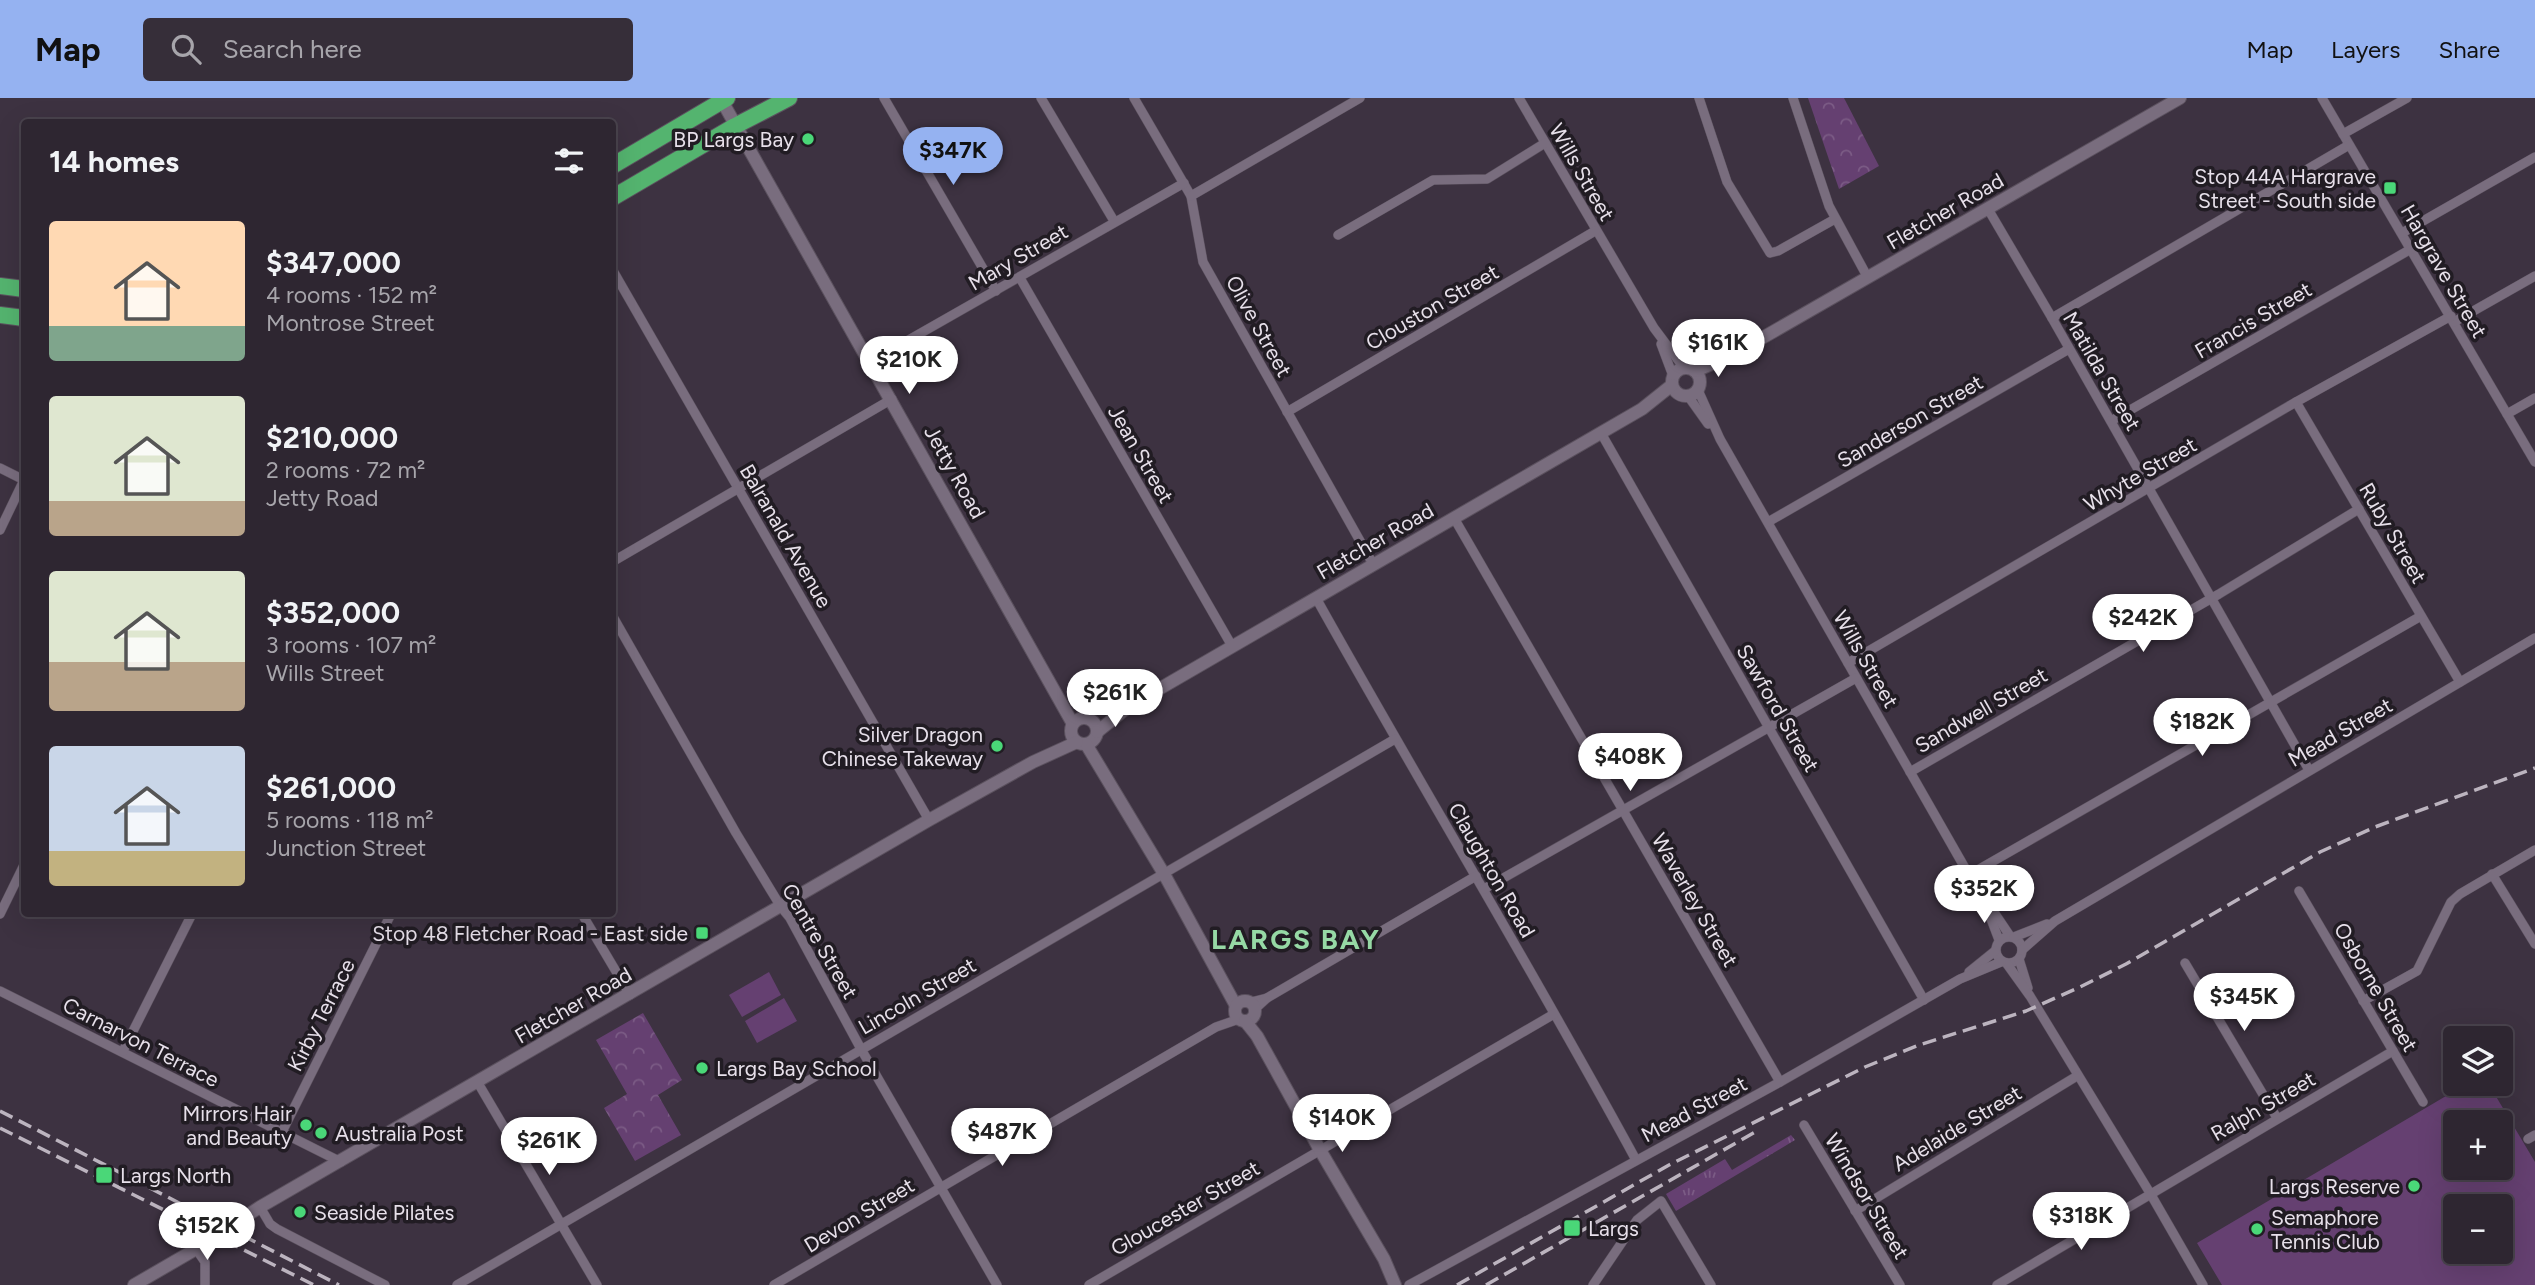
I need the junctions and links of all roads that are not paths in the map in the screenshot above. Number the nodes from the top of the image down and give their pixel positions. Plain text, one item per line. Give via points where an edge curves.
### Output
1 (789, 98) edge
2 (884, 98) edge
3 (1041, 98) edge
4 (1134, 98) edge
5 (1360, 98) edge
6 (1519, 98) edge
7 (1699, 98) edge
8 (1793, 98) edge
9 (2180, 98) edge
10 (2322, 98) edge
11 (2407, 98) edge
12 (723, 99) edge
13 (735, 126) junction
14 (2343, 134) junction
15 (1545, 143) junction
16 (2349, 145) junction
17 (2535, 156) edge
18 (616, 164) edge
19 (1184, 183) junction
20 (616, 196) edge
21 (1191, 196) junction
22 (1988, 209) junction
23 (1835, 219) junction
24 (1114, 221) junction
25 (1595, 232) junction
26 (2402, 233) junction
27 (1338, 235) dead end
28 (2412, 249) junction
29 (616, 275) edge
30 (2535, 276) edge
31 (1020, 278) junction
32 (1868, 278) junction
33 (0, 286) edge
34 (21, 289) edge
35 (996, 291) junction
36 (0, 315) edge
37 (21, 318) edge
38 (2052, 318) junction
39 (2453, 319) junction
40 (2069, 349) junction
41 (870, 362) junction
42 (1686, 383) junction
43 (2535, 398) edge
44 (892, 399) junction
45 (2296, 402) junction
46 (1287, 412) junction
47 (2507, 414) junction
48 (2111, 421) junction
49 (1601, 433) junction
50 (2535, 462) edge
51 (0, 468) edge
52 (21, 478) edge
53 (21, 486) edge
54 (739, 489) junction
55 (2149, 489) junction
56 (2359, 509) junction
57 (1454, 518) junction
58 (1768, 522) junction
59 (0, 530) edge
60 (616, 560) edge
61 (1373, 564) junction
62 (1316, 598) junction
63 (2211, 598) junction
64 (2421, 615) junction
65 (616, 622) edge
66 (2535, 638) edge
67 (1232, 646) junction
68 (1848, 663) junction
69 (1856, 678) junction
70 (2460, 682) junction
71 (2270, 702) junction
72 (1769, 727) junction
73 (1084, 732) junction
74 (1395, 739) junction
75 (2309, 770) junction
76 (1910, 772) junction
77 (1623, 810) junction
78 (929, 820) junction
79 (2535, 850) edge
80 (21, 871) edge
81 (1164, 874) junction
82 (2492, 874) junction
83 (1969, 875) junction
84 (1476, 876) junction
85 (1484, 889) junction
86 (2299, 891) dead end
87 (1982, 897) junction
88 (781, 907) junction
89 (0, 914) edge
90 (190, 917) edge
91 (390, 917) edge
92 (584, 917) edge
93 (2056, 921) junction
94 (2012, 936) junction
95 (1999, 940) junction
96 (2535, 944) edge
97 (1995, 951) junction
98 (2021, 955) junction
99 (2004, 963) junction
100 (2185, 963) dead end
101 (1959, 979) junction
102 (0, 991) edge
103 (630, 995) junction
104 (2030, 996) junction
105 (1924, 1000) junction
106 (2363, 1001) junction
107 (1245, 1010) junction
108 (1555, 1014) junction
109 (861, 1049) junction
110 (2393, 1051) junction
111 (123, 1052) junction
112 (2077, 1076) junction
113 (1780, 1082) junction
114 (478, 1083) junction
115 (2423, 1102) dead end
116 (2277, 1118) junction
117 (1804, 1125) dead end
118 (282, 1132) junction
119 (1320, 1150) junction
120 (1636, 1160) junction
121 (341, 1162) junction
122 (941, 1186) junction
123 (2150, 1193) junction
124 (260, 1207) junction
125 (1854, 1211) junction
126 (560, 1225) junction
127 (196, 1249) junction
128 (1443, 1268) junction
129 (134, 1285) edge
130 (205, 1285) edge
131 (385, 1285) edge
132 (457, 1285) edge
133 (597, 1285) edge
134 (774, 1285) edge
135 (997, 1285) edge
136 (1088, 1285) edge
137 (1395, 1285) edge
138 (1409, 1285) edge
139 (1419, 1285) edge
140 (1593, 1285) edge
141 (1711, 1285) edge
142 (1900, 1285) edge
143 (1997, 1285) edge
144 (2203, 1285) edge

1 - 13 highway
2 - 35 street
3 - 24 street
4 - 19 street, Olive Street
5 - 21 street
6 - 15 street, Wills Street
7 - 23 street via 1727,182 1770,253
8 - 23 street
9 - 22 street, Fletcher Road
10 - 14 street, Hargrave Street
11 - 14 street
12 - 13 street, Jetty Road
12 - 18 highway
13 - 20 highway
13 - 41 street, Jetty Road
14 - 16 street, Hargrave Street
15 - 25 street, Wills Street
15 - 27 street via 1487,178 1433,180
16 - 26 street, Hargrave Street
16 - 38 street
17 - 26 street
19 - 21 street, Olive Street
19 - 24 street, Mary Street
21 - 46 street, Olive Street via 1203,262
22 - 32 street, Fletcher Road
22 - 38 street, Matilda Street
23 - 32 street
24 - 31 street, Mary Street
25 - 42 street, Wills Street
25 - 46 street, Clouston Street
26 - 28 street, Hargrave Street
28 - 39 street, Hargrave Street
28 - 48 street, Francis Street
29 - 54 street, Balranald Avenue
30 - 39 street, Whyte Street
31 - 35 street, Mary Street
31 - 67 street, Jean Street
32 - 42 street, Fletcher Road
33 - 34 highway
35 - 41 street, Mary Street
36 - 37 highway
38 - 40 street, Matilda Street
39 - 45 street, Whyte Street
39 - 47 street, Hargrave Street
40 - 48 street, Matilda Street
40 - 58 street, Sanderson Street
41 - 44 street, Jetty Road
42 - 49 street, Fletcher Road
42 - 58 street, Wills Street
43 - 47 street
44 - 54 street
44 - 73 street, Jetty Road
45 - 55 street, Whyte Street
45 - 56 street, Ruby Street
46 - 61 street, Olive Street
47 - 50 street, Hargrave Street
48 - 55 street, Matilda Street
49 - 57 street, Fletcher Road
49 - 72 street, Sawford Street
51 - 52 street
53 - 59 street
54 - 60 street
54 - 78 street, Balranald Avenue
55 - 63 street, Matilda Street
55 - 68 street, Whyte Street
56 - 63 street, Sandwell Street
56 - 64 street, Ruby Street
57 - 61 street, Fletcher Road
57 - 77 street, Waverley Street
58 - 68 street, Wills Street
61 - 62 street, Fletcher Road
62 - 67 street, Fletcher Road
62 - 74 street, Claughton Road
63 - 71 street, Matilda Street
63 - 76 street, Sandwell Street
64 - 70 street, Ruby Street
64 - 71 street
65 - 88 street, Centre Street
66 - 70 street, Mead Street
67 - 73 street, Fletcher Road
68 - 69 street, Wills Street
69 - 72 street
69 - 76 street, Wills Street
70 - 75 street, Mead Street
71 - 75 street, Matilda Street
71 - 83 street
72 - 77 street
72 - 105 street, Sawford Street
73 - 78 street, Fletcher Road
73 - 81 street, Jetty Road
74 - 81 street, Lincoln Street
74 - 84 street, Claughton Road
75 - 93 street, Mead Street
76 - 83 street, Wills Street
77 - 85 street
77 - 113 street, Waverley Street
78 - 88 street, Fletcher Road
79 - 82 street
80 - 89 street
81 - 107 street, Jetty Road via 1224,982
81 - 109 street, Lincoln Street
82 - 96 street
82 - 106 street via 2451,902 2417,971
83 - 87 street, Wills Street
84 - 85 street, Claughton Road
84 - 107 street, Devon Street
85 - 108 street, Claughton Road
86 - 106 street, Osborne Street
87 - 94 street, Wills Street
87 - 95 street, Wills Street
88 - 103 street, Fletcher Road
88 - 109 street, Centre Street
90 - 111 street
91 - 118 street, Kirby Terrace
92 - 103 street
93 - 94 street, Mead Street
93 - 98 street, Mead Street
94 - 95 street, Mead Street
94 - 98 street, Wills Street
95 - 97 street
97 - 99 street
97 - 101 street, Mead Street
98 - 99 street, Mead Street
98 - 104 street
99 - 101 street, Mead Street
99 - 104 street
100 - 116 street
101 - 105 street, Mead Street
102 - 111 street, Carnarvon Terrace
103 - 114 street, Fletcher Road
104 - 112 street
105 - 113 street, Mead Street
106 - 110 street, Osborne Street
107 - 119 street
107 - 122 street, Devon Street
108 - 119 street, Gloucester Street
108 - 120 street, Claughton Road
109 - 122 street, Centre Street
109 - 126 street, Lincoln Street
110 - 115 street, Osborne Street
110 - 116 street, Ralph Street
111 - 118 street, Carnarvon Terrace
112 - 123 street
112 - 125 street, Adelaide Street
113 - 120 street, Mead Street
114 - 121 street, Fletcher Road
114 - 126 street
116 - 123 street, Ralph Street
117 - 125 street, Windsor Street
118 - 121 street, Carnarvon Terrace
119 - 136 street, Gloucester Street
119 - 137 street
120 - 128 street, Mead Street
121 - 124 street, Fletcher Road
122 - 134 street, Devon Street
122 - 135 street, Centre Street
123 - 143 street, Ralph Street
123 - 144 street
124 - 127 street, Fletcher Road
124 - 131 street via 277,1230
125 - 142 street, Windsor Street
126 - 132 street, Lincoln Street
126 - 133 street
127 - 129 street, Fletcher Road
127 - 130 street via 205,1262
128 - 138 street, Mead Street
128 - 139 street, Mead Street
140 - 141 street via 1637,1220 1661,1201

